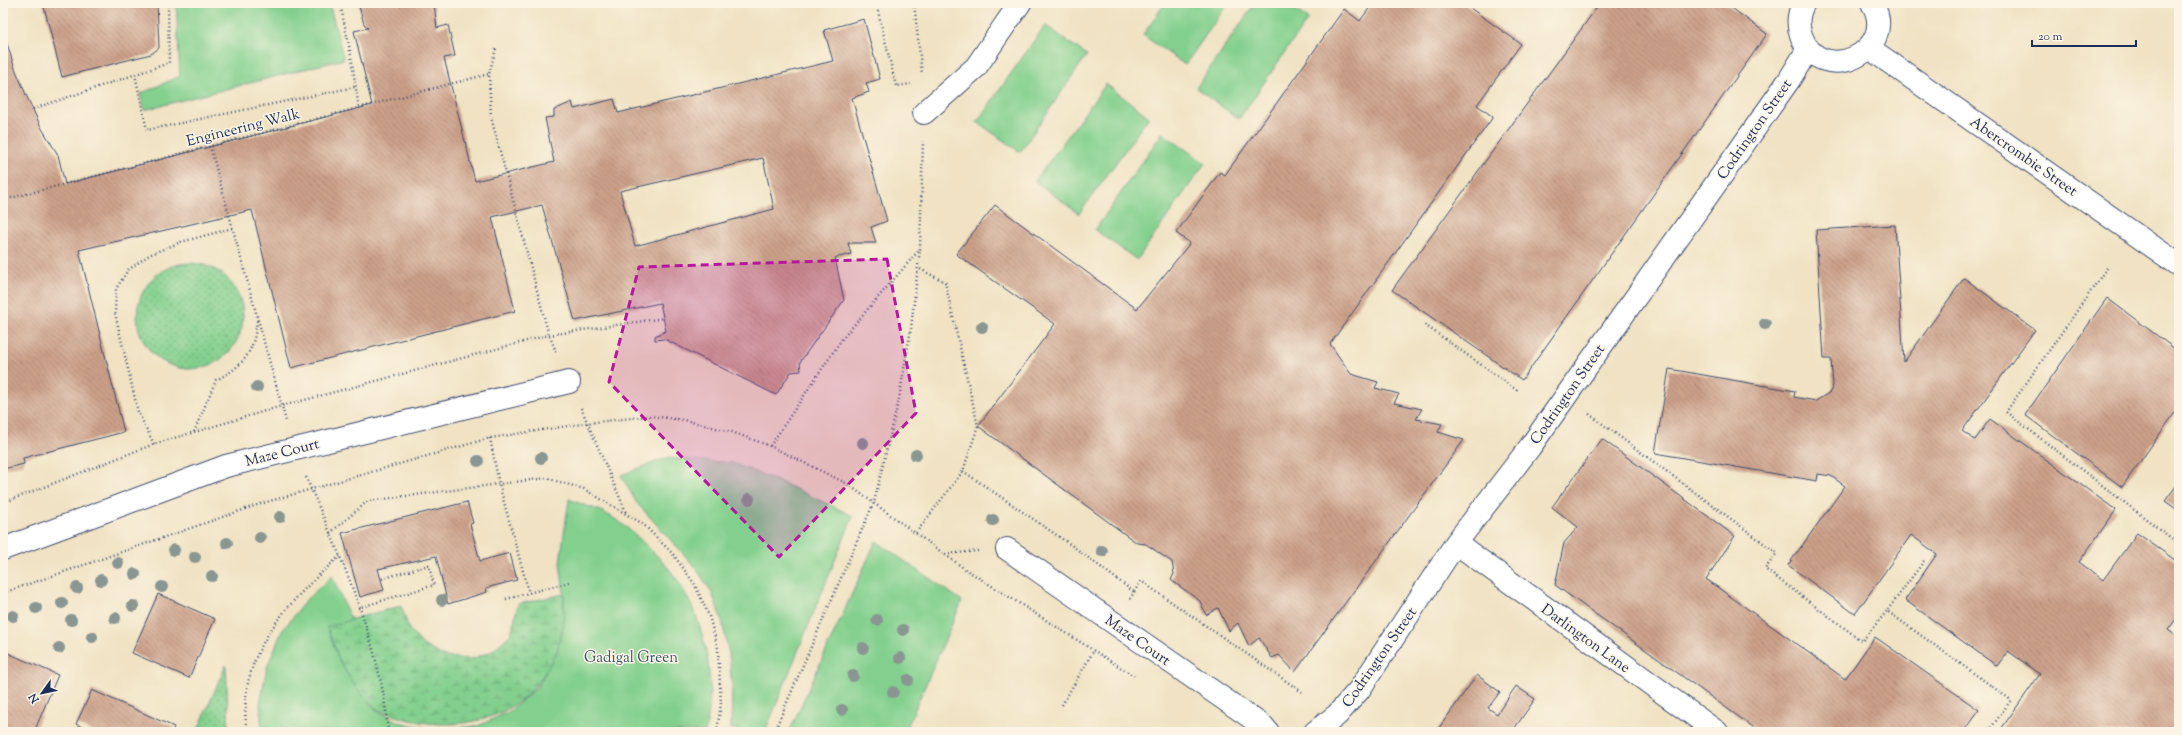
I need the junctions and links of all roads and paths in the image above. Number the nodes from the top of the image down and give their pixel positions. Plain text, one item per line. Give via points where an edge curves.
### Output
1 (168, 3) edge
2 (340, 3) edge
3 (876, 3) edge
4 (914, 3) edge
5 (1020, 3) edge
6 (1804, 3) edge
7 (1872, 3) edge
8 (1869, 48) junction
9 (496, 49) dead end
10 (1808, 49) junction
11 (135, 74) junction
12 (489, 74) junction
13 (922, 82) junction
14 (355, 86) junction
15 (359, 108) junction
16 (33, 109) dead end
17 (924, 113) junction
18 (210, 146) junction
19 (3, 200) edge
20 (233, 228) junction
21 (920, 249) junction
22 (2179, 265) edge
23 (918, 268) junction
24 (2107, 268) dead end
25 (257, 316) junction
26 (664, 318) dead end
27 (1425, 325) dead end
28 (549, 335) junction
29 (569, 382) junction
30 (1518, 391) dead end
31 (282, 406) junction
32 (1599, 422) dead end
33 (588, 423) junction
34 (194, 432) junction
35 (490, 438) junction
36 (154, 444) junction
37 (770, 446) junction
38 (294, 448) junction
39 (963, 471) junction
40 (499, 484) junction
41 (311, 489) junction
42 (874, 502) junction
43 (3, 503) edge
44 (627, 513) junction
45 (330, 533) junction
46 (916, 533) junction
47 (1456, 543) junction
48 (2179, 544) edge
49 (3, 549) edge
50 (1007, 549) dead end
51 (340, 556) junction
52 (1924, 561) dead end
53 (381, 579) dead end
54 (570, 582) dead end
55 (1134, 592) junction
56 (3, 593) edge
57 (529, 593) junction
58 (506, 599) dead end
59 (358, 608) junction
60 (1887, 611) junction
61 (1116, 624) junction
62 (1094, 650) junction
63 (1103, 655) junction
64 (1135, 676) dead end
65 (1302, 692) dead end
66 (1062, 704) dead end
67 (1372, 729) dead end
68 (1362, 730) dead end
69 (1317, 731) edge
70 (247, 732) edge
71 (388, 732) edge
72 (717, 732) edge
73 (774, 732) edge
74 (1268, 732) edge
75 (1716, 732) edge
76 (1988, 732) edge

1 - 11 path via 169,63
2 - 14 path
3 - 13 path via 896,86
4 - 13 path
5 - 17 street via 976,67
6 - 10 street via 1798,18 1799,29
7 - 8 street via 1876,9 1878,23 1876,36
8 - 10 street via 1861,56 1839,62 1827,61
8 - 22 street, Abercrombie Street
9 - 12 path
10 - 47 street, Codrington Street via 1530,447
11 - 14 path via 147,130
11 - 16 path
12 - 15 path, Engineering Walk
12 - 28 path via 491,117
13 - 17 path
14 - 15 path
15 - 18 path, Engineering Walk
17 - 21 path
18 - 19 path, Engineering Walk
18 - 20 path
20 - 25 path
20 - 36 path via 181,242 149,255 128,270 116,289 115,313 138,412
21 - 23 path
21 - 37 path via 842,340
23 - 39 path via 945,282 978,426
23 - 42 path via 899,399
24 - 48 path via 2006,412
25 - 31 path
25 - 34 path via 253,347 232,372 216,380
26 - 28 path
27 - 30 path
28 - 29 path
28 - 31 path
29 - 33 path
29 - 38 street, Maze Court
31 - 34 path
31 - 38 path
32 - 60 path via 1777,553 1765,569 1862,641
33 - 35 path
33 - 37 path via 650,416 684,420 732,432
33 - 44 path
34 - 36 path
35 - 40 path
35 - 41 path
36 - 43 path
37 - 42 path via 846,483
38 - 41 path
38 - 49 street, Maze Court via 226,466
39 - 46 path
39 - 55 path via 1074,547
40 - 44 path via 546,478 584,489
40 - 45 path via 368,502
40 - 57 path
41 - 45 path
41 - 56 path via 263,503
42 - 46 path
42 - 73 path
44 - 72 path via 644,524 672,553 694,583 709,616 718,648 721,676
45 - 51 path
46 - 62 path via 965,569
47 - 69 street, Codrington Street via 1359,690 1337,715
47 - 75 street, Darlington Lane
50 - 61 street, Maze Court
51 - 59 path
51 - 70 path via 292,602 264,638 251,668 246,696
52 - 60 path
53 - 59 path via 428,565 434,585
54 - 57 path
55 - 61 path
55 - 65 path via 1141,581
57 - 58 path
59 - 71 path via 376,660
60 - 76 path via 2011,700
61 - 63 path
61 - 74 street, Maze Court
62 - 63 path
62 - 66 path
63 - 64 path
67 - 68 path

